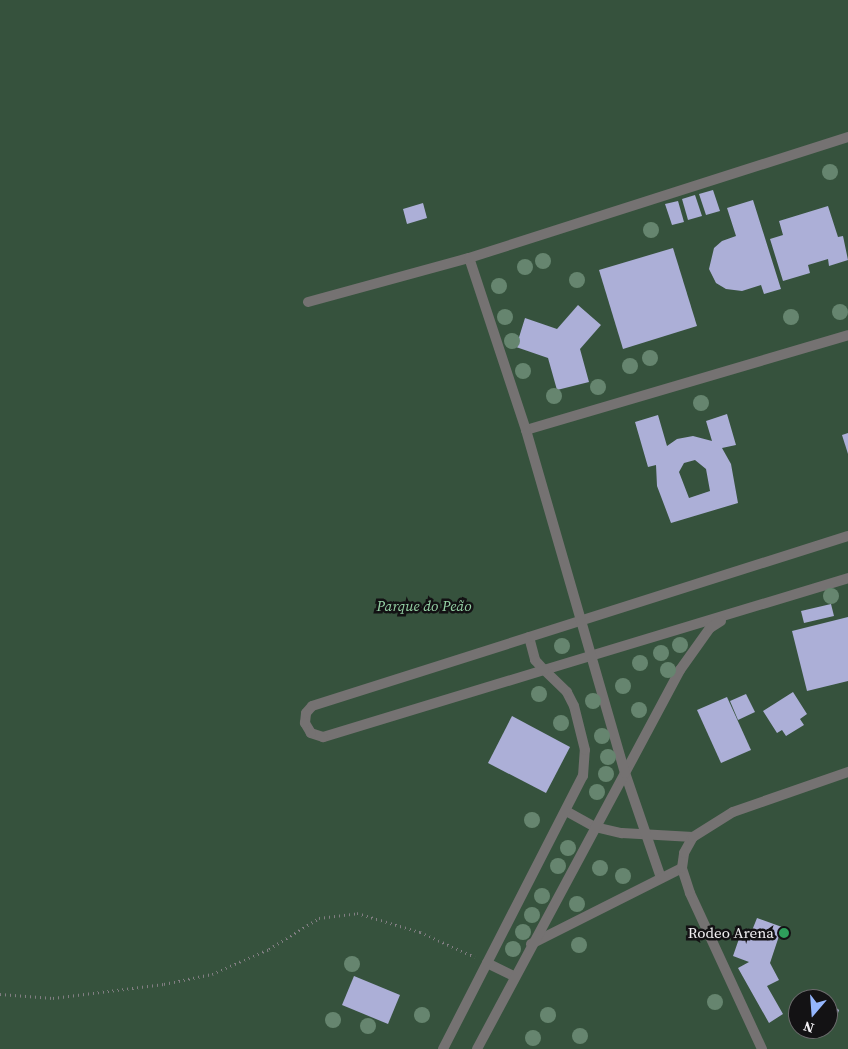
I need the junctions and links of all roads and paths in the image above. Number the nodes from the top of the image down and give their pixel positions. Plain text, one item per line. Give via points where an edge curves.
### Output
1 (848, 137) edge
2 (469, 258) junction
3 (308, 302) dead end
4 (848, 335) edge
5 (526, 430) junction
6 (848, 536) edge
7 (848, 578) edge
8 (730, 615) junction
9 (582, 619) junction
10 (530, 637) junction
11 (593, 656) junction
12 (544, 670) junction
13 (848, 772) edge
14 (625, 773) junction
15 (566, 811) junction
16 (595, 827) junction
17 (647, 836) junction
18 (692, 837) junction
19 (682, 868) junction
20 (661, 878) junction
21 (531, 944) junction
22 (487, 963) junction
23 (514, 976) junction
24 (0, 994) edge
25 (443, 1049) edge
26 (478, 1049) edge
27 (762, 1049) edge

1 - 2 lane
2 - 3 lane
2 - 5 lane
4 - 5 lane
5 - 9 lane
6 - 9 lane
7 - 8 lane
8 - 11 lane
8 - 14 lane via 710,628 680,670
9 - 10 lane
9 - 11 lane
10 - 12 lane via 535,660
10 - 12 lane via 312,706 306,713 305,722 311,732 323,737
11 - 12 lane
11 - 14 lane
12 - 15 lane via 567,692 586,750 582,776
13 - 18 lane via 733,812
14 - 16 lane
14 - 17 lane
15 - 16 lane
15 - 22 lane
16 - 17 lane
16 - 21 lane
17 - 18 lane
17 - 20 lane
18 - 19 lane via 684,853
19 - 20 lane
19 - 27 lane via 702,921
20 - 21 lane
21 - 23 lane
22 - 23 lane
22 - 24 path via 420,932 357,913 319,918 269,949 212,974 164,984 53,998
22 - 25 lane
23 - 26 lane

